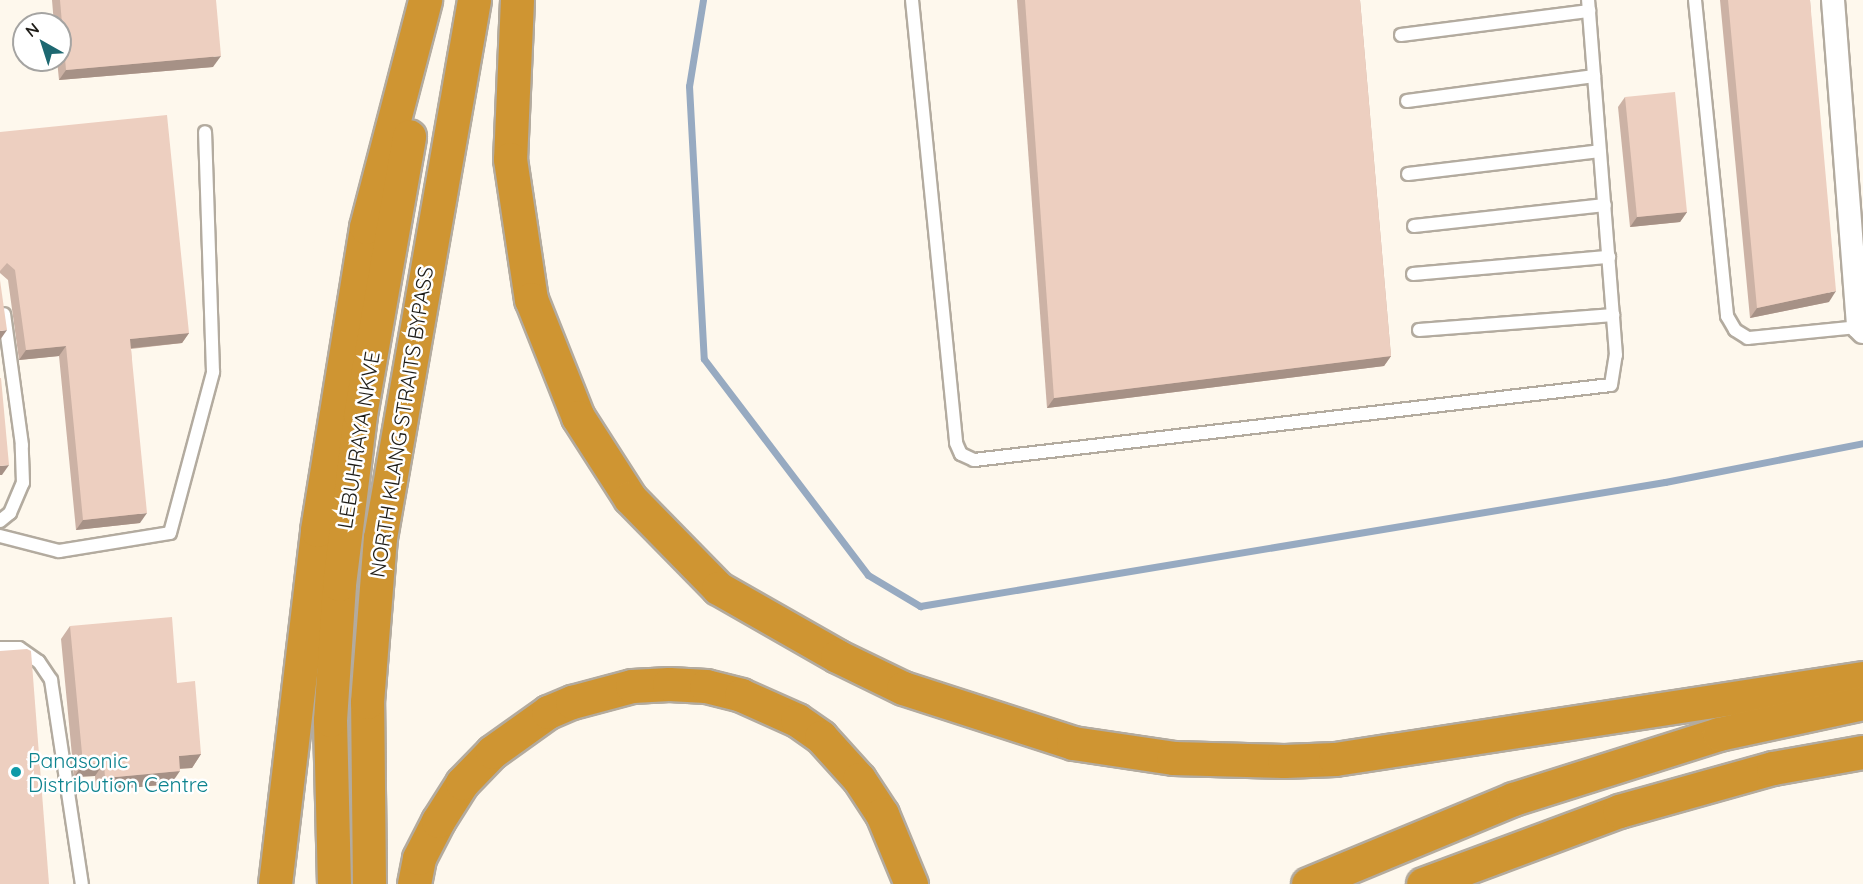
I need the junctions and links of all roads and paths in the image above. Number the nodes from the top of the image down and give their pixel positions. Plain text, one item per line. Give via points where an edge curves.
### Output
1 (425, 0) edge
2 (432, 0) edge
3 (474, 0) edge
4 (517, 0) edge
5 (912, 0) edge
6 (1695, 0) edge
7 (1833, 0) edge
8 (1589, 5) edge
9 (1401, 34) dead end
10 (1594, 76) junction
11 (1407, 101) dead end
12 (205, 132) dead end
13 (1600, 151) junction
14 (1408, 174) dead end
15 (1605, 206) junction
16 (1414, 226) dead end
17 (1857, 240) edge
18 (1609, 257) junction
19 (1413, 274) dead end
20 (3, 304) edge
21 (1613, 315) junction
22 (1861, 329) edge
23 (1419, 330) dead end
24 (0, 521) edge
25 (0, 536) edge
26 (307, 628) junction
27 (0, 648) edge
28 (1863, 678) edge
29 (1863, 703) edge
30 (1863, 752) edge
31 (82, 884) edge
32 (252, 884) edge
33 (275, 884) edge
34 (334, 884) edge
35 (369, 884) edge
36 (414, 884) edge
37 (911, 884) edge
38 (1308, 884) edge
39 (1423, 884) edge

1 - 26 highway via 366,227 317,530
2 - 34 highway, LEBUHRAYA NKVE via 348,499 330,720
3 - 35 highway, NORTH KLANG STRAITS BYPASS via 380,538 367,702
4 - 28 highway via 510,159 531,299 578,417 630,498 718,588 837,656 903,688 976,714 1073,743 1173,758 1335,759
5 - 21 lane via 956,443 962,454 974,460 1611,385 1616,356
6 - 22 lane via 1727,316 1736,330 1749,338
7 - 17 street
8 - 9 lane
8 - 10 lane
10 - 11 lane
10 - 13 lane
12 - 25 lane via 213,372 170,533 59,551
13 - 14 lane
13 - 15 lane
15 - 16 lane
15 - 18 lane
17 - 22 street
18 - 19 lane
18 - 21 lane
20 - 24 lane via 22,446 23,483 10,513
21 - 23 lane
26 - 32 highway
26 - 33 highway
27 - 31 lane via 19,648 39,662 51,680
29 - 38 highway via 1719,734 1513,799
30 - 39 highway via 1773,768 1619,811
36 - 37 highway via 419,858 438,821 462,783 492,752 548,712 572,702 632,686 669,684 705,686 741,695 797,720 821,737 858,778 882,813

